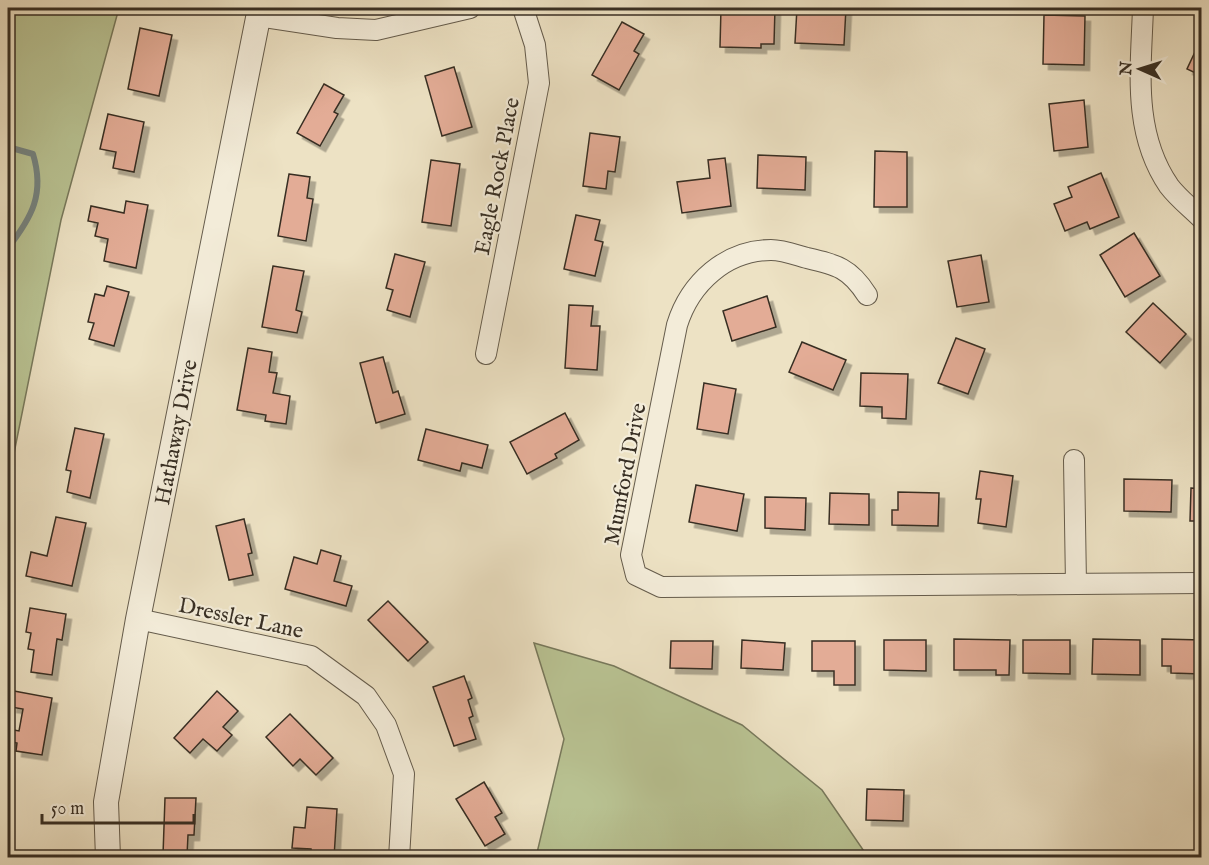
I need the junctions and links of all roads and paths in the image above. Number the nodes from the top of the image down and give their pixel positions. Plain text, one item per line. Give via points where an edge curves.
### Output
1 (470, 8) edge
2 (523, 8) edge
3 (1143, 8) edge
4 (259, 12) edge
5 (1202, 219) edge
6 (867, 295) dead end
7 (486, 354) dead end
8 (1074, 460) dead end
9 (1202, 583) edge
10 (1076, 584) junction
11 (138, 620) junction
12 (108, 858) edge
13 (399, 858) edge

1 - 4 street via 376,30 338,28
2 - 7 street, Eagle Rock Place via 535,45 539,83
3 - 5 street via 1142,122 1151,151 1170,187
4 - 11 street, Hathaway Drive
6 - 10 street, Mumford Drive via 858,280 840,265 772,249 733,256 702,280 683,305 677,325 631,555 636,575 661,587
8 - 10 street
9 - 10 street
11 - 12 street, Hathaway Drive via 106,802
11 - 13 street, Dressler Lane via 311,656 366,696 386,725 404,774

